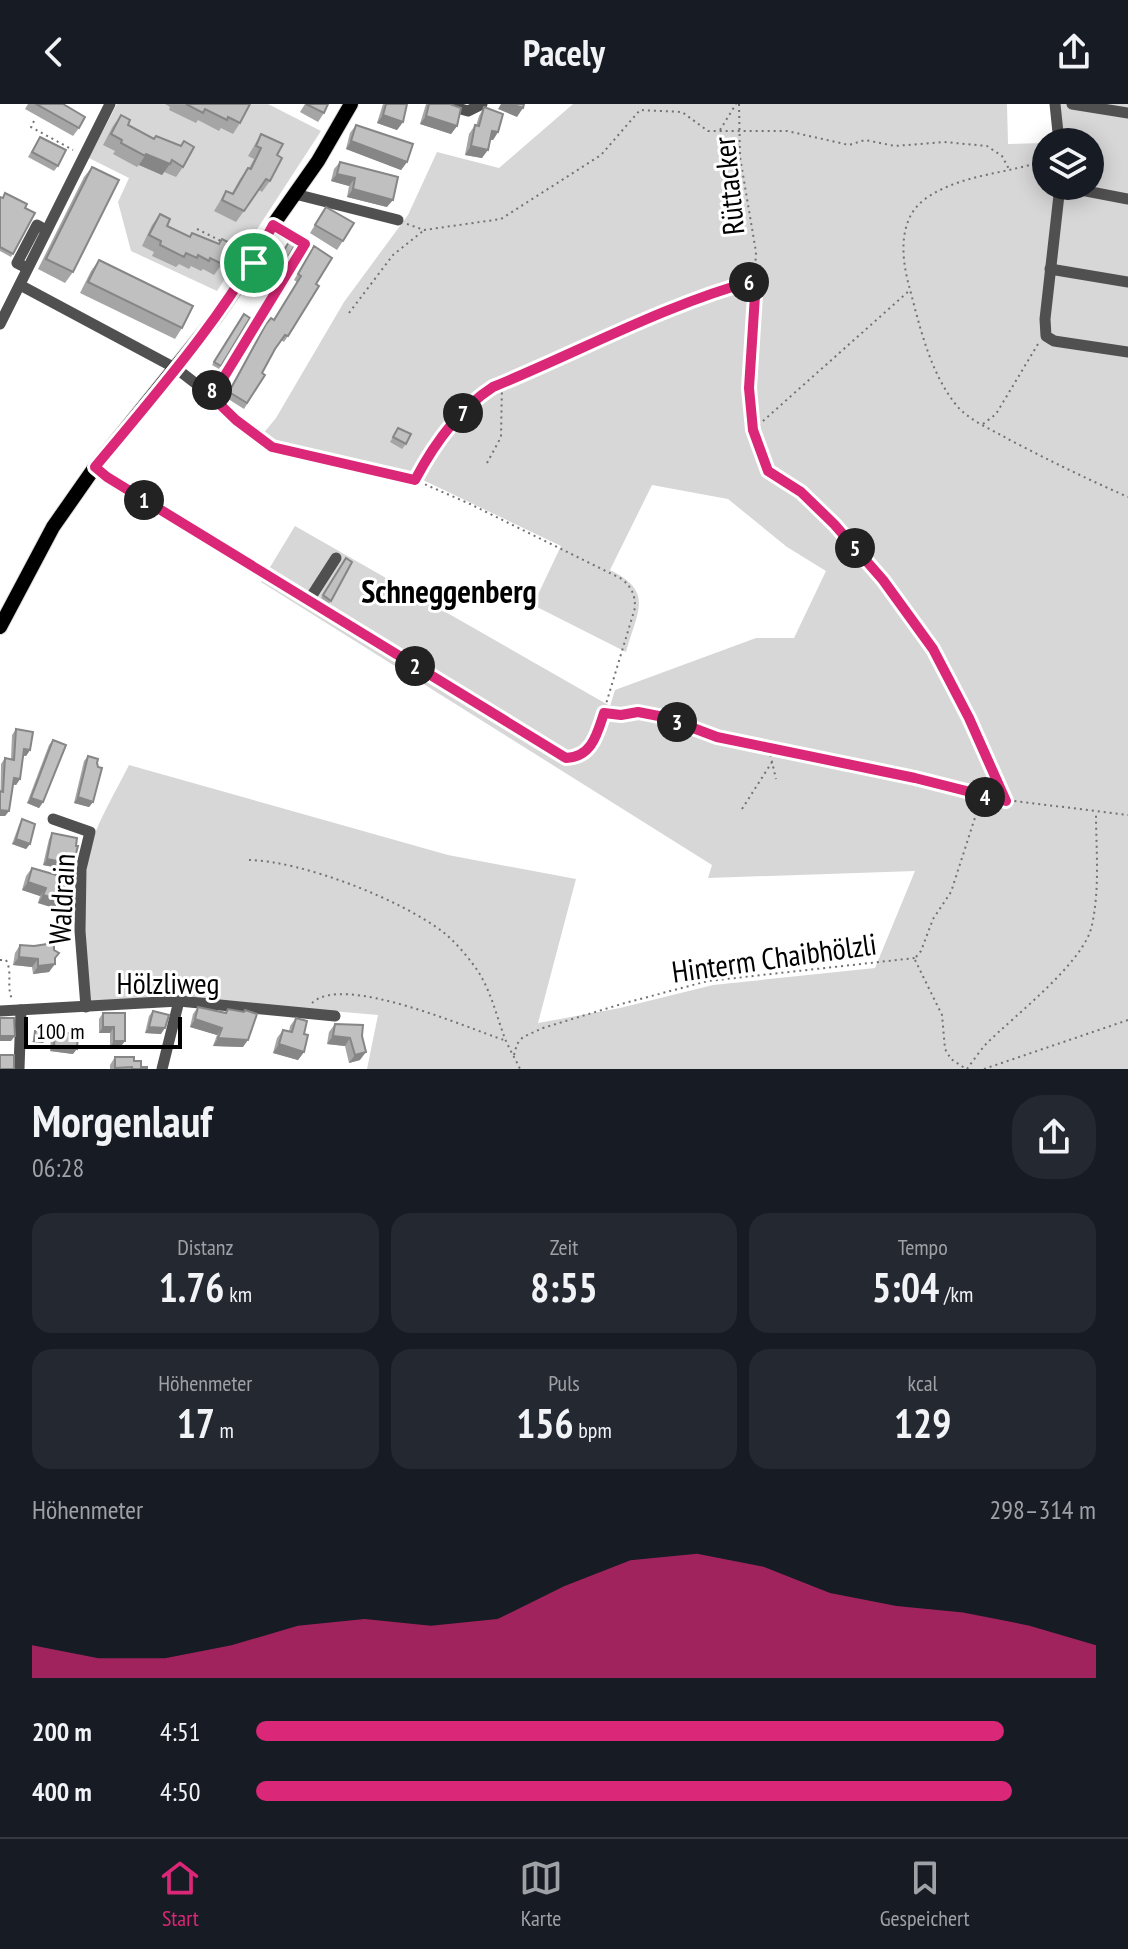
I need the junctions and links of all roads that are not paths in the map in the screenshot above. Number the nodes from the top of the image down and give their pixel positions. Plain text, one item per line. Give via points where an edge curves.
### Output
1 (110, 104) edge
2 (351, 104) edge
3 (443, 104) edge
4 (482, 104) edge
5 (1055, 104) edge
6 (1072, 104) edge
7 (1128, 113) edge
8 (1058, 128) edge
9 (295, 194) junction
10 (1104, 194) edge
11 (1128, 199) edge
12 (1058, 200) edge
13 (398, 220) road end
14 (305, 244) road end
15 (1050, 269) junction
16 (1128, 282) edge
17 (20, 285) junction
18 (0, 324) edge
19 (1128, 352) edge
20 (177, 369) junction
21 (95, 467) junction
22 (336, 558) dead end
23 (0, 627) edge
24 (53, 819) dead end
25 (179, 1001) junction
26 (86, 1007) junction
27 (23, 1010) junction
28 (0, 1011) edge
29 (335, 1016) dead end
30 (19, 1069) edge
31 (162, 1069) edge

1 - 17 street via 46,230 37,225 17,263 28,267
2 - 9 main road
3 - 4 street via 468,111
5 - 8 street
6 - 7 street
9 - 13 street
9 - 20 main road via 254,263
10 - 11 street
12 - 15 street
14 - 20 street via 219,385 208,393
15 - 16 street
15 - 19 street via 1046,336
17 - 18 street
17 - 20 street
20 - 21 main road
21 - 22 street via 313,603
21 - 23 main road via 53,527
24 - 26 street, Waldrain via 90,832 81,869
25 - 26 street, Hölzliweg
25 - 29 street, Hölzliweg
25 - 31 street
26 - 27 street, Hölzliweg
27 - 28 street, Hölzliweg
27 - 30 street

